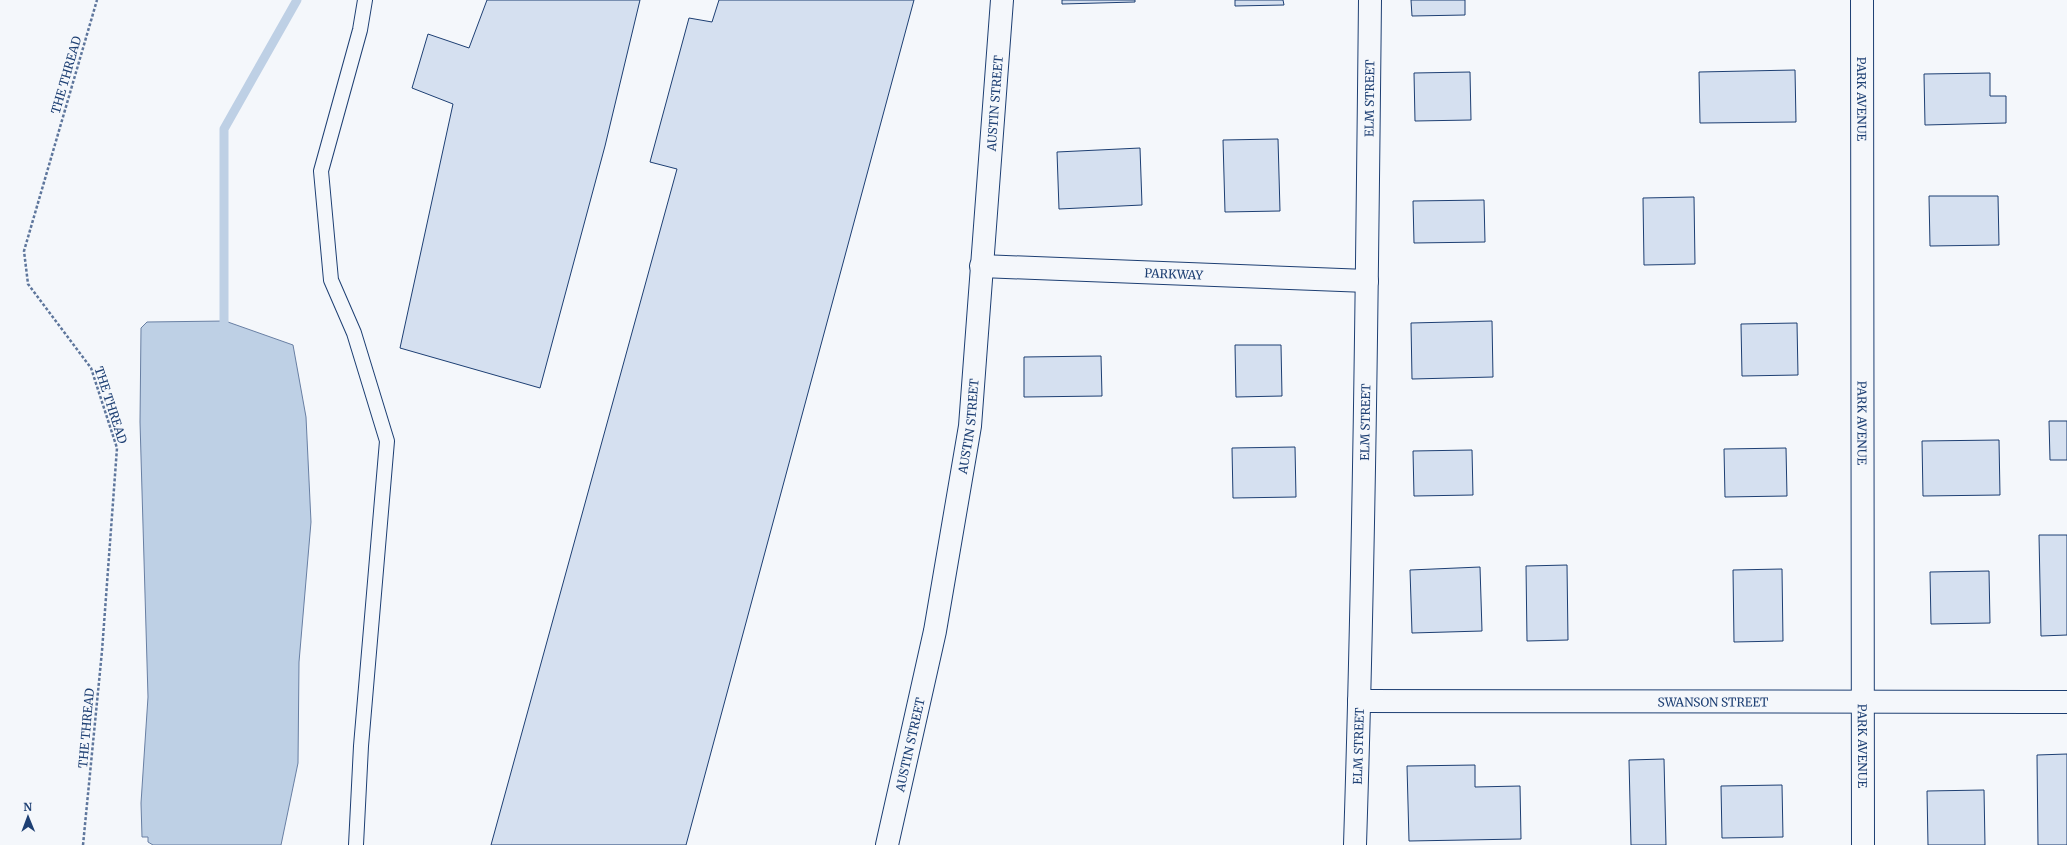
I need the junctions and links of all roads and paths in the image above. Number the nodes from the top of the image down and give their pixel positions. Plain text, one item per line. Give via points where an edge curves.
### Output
1 (97, 0) edge
2 (365, 0) edge
3 (1002, 0) edge
4 (1370, 0) edge
5 (1862, 0) edge
6 (981, 266) junction
7 (1367, 281) junction
8 (1359, 701) junction
9 (1864, 701) junction
10 (2067, 702) edge
11 (83, 845) edge
12 (356, 845) edge
13 (888, 845) edge
14 (1355, 845) edge
15 (1863, 845) edge

1 - 11 path, THE THREAD via 24,250 28,284 91,368 117,448 102,651
2 - 12 lane via 360,30 321,172 331,280 354,333 387,441 362,738
3 - 6 street, AUSTIN STREET
4 - 7 street, ELM STREET
5 - 9 street, PARK AVENUE
6 - 7 street, PARKWAY
6 - 13 street, AUSTIN STREET via 970,426 935,630
7 - 8 street, ELM STREET
8 - 9 street, SWANSON STREET
8 - 14 street, ELM STREET
9 - 10 street, SWANSON STREET
9 - 15 street, PARK AVENUE

